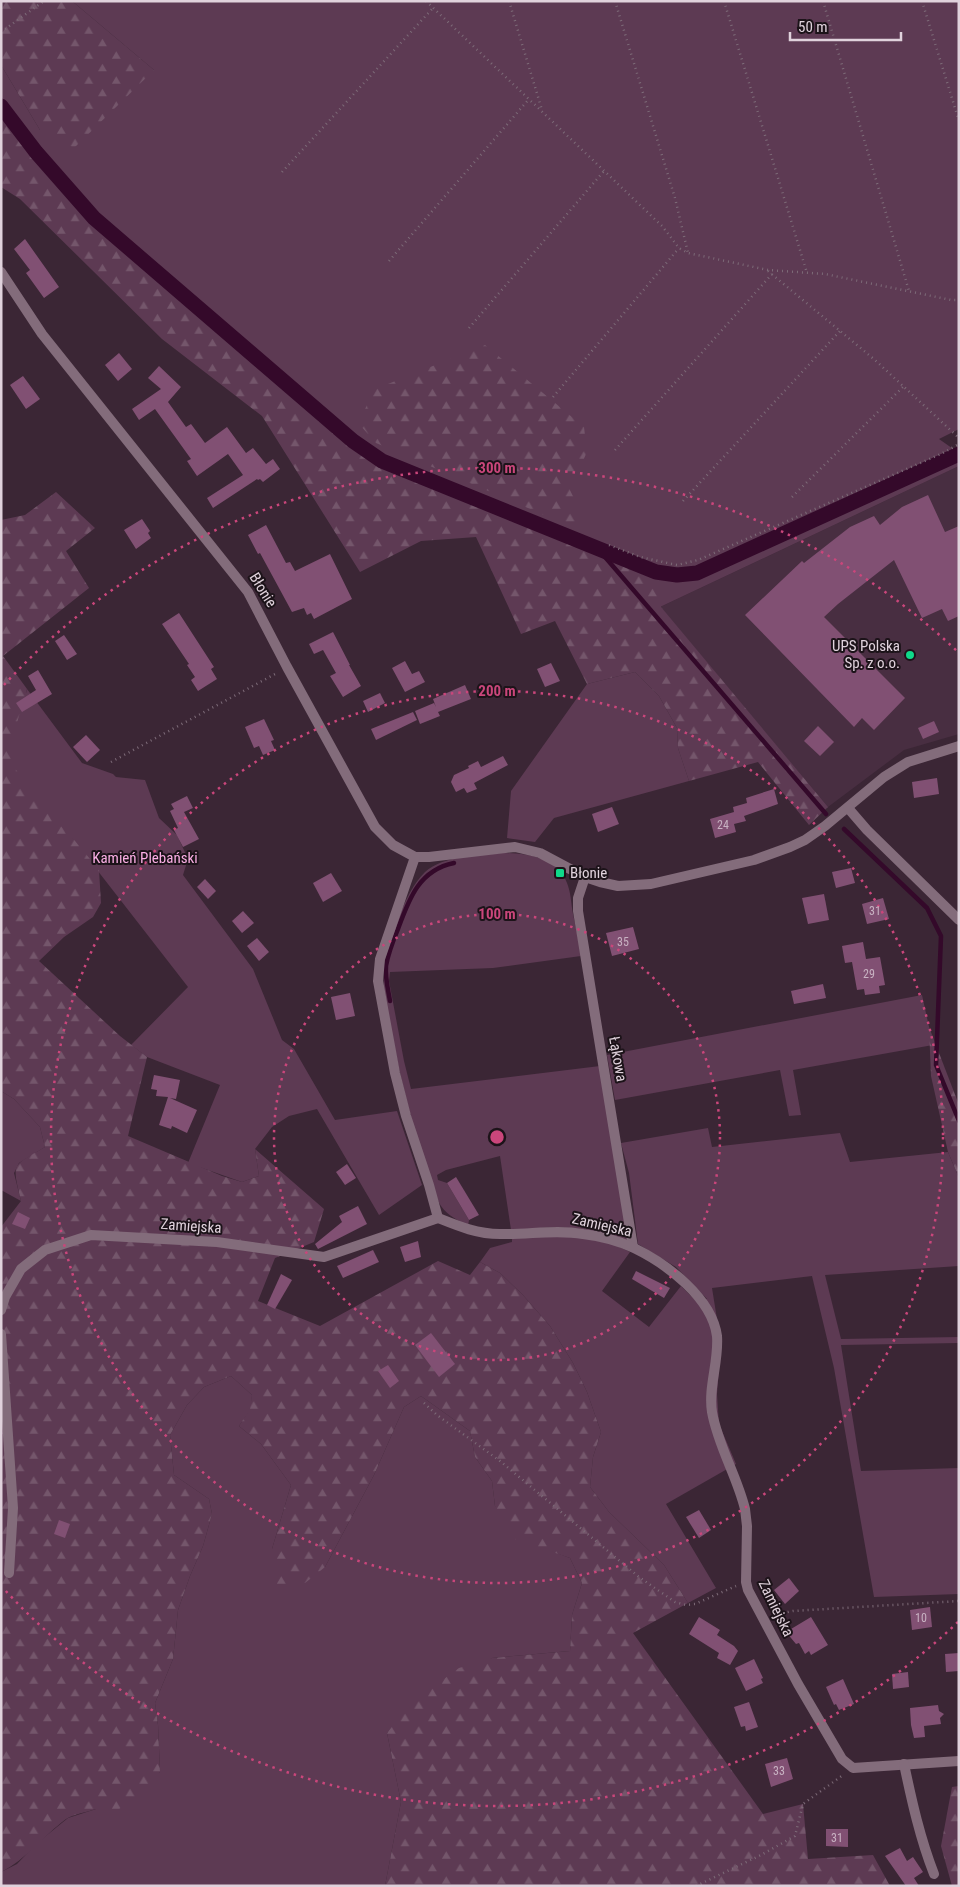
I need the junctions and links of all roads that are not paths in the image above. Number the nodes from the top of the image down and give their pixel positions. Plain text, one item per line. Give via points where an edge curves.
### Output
1 (1, 272) edge
2 (959, 746) edge
3 (848, 808) junction
4 (415, 857) junction
5 (585, 877) junction
6 (959, 920) edge
7 (438, 1218) junction
8 (633, 1247) junction
9 (1, 1310) edge
10 (1, 1334) edge
11 (9, 1573) dead end
12 (959, 1760) edge
13 (904, 1764) junction
14 (934, 1874) dead end

1 - 4 street, Błonie via 42,334 244,586 375,827 393,845
2 - 3 street via 908,762 884,777
3 - 5 street via 805,840 754,860 634,886 618,886
3 - 6 street
4 - 5 street via 515,847 540,853
4 - 7 street via 380,959 378,980 395,1073
5 - 8 street, Łąkowa via 578,898 578,911
7 - 8 street, Zamiejska via 484,1233 563,1231
7 - 9 street, Zamiejska via 324,1257 217,1242 91,1235 44,1250 21,1269
8 - 13 street, Zamiejska via 677,1276 700,1299 713,1320 717,1346 712,1410 745,1509 746,1582 763,1618 842,1759 853,1768
10 - 11 street via 14,1508
12 - 13 street
13 - 14 street via 918,1827

